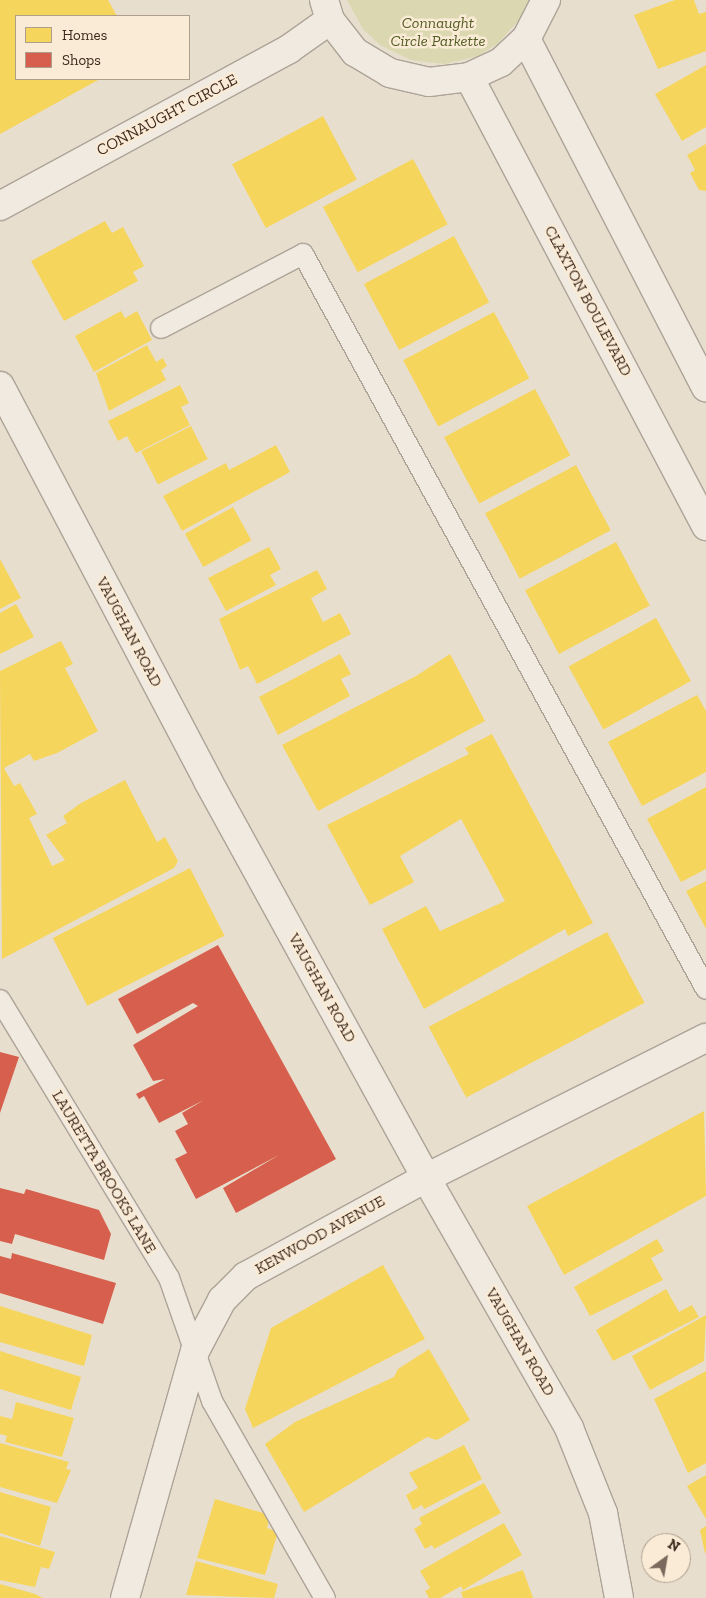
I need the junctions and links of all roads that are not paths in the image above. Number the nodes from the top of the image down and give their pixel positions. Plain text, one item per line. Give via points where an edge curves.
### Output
1 (546, 0) edge
2 (327, 10) edge
3 (526, 39) junction
4 (470, 77) junction
5 (0, 206) edge
6 (161, 328) dead end
7 (0, 386) edge
8 (706, 387) edge
9 (706, 526) edge
10 (706, 990) edge
11 (0, 1000) edge
12 (706, 1038) edge
13 (426, 1178) junction
14 (195, 1352) junction
15 (125, 1598) edge
16 (325, 1598) edge
17 (619, 1598) edge

1 - 3 street, CONNAUGHT CIRCLE
2 - 4 street, CONNAUGHT CIRCLE via 355,52 390,73 429,82
2 - 5 street, CONNAUGHT CIRCLE via 289,49
3 - 4 street, CONNAUGHT CIRCLE via 501,62
3 - 8 street
4 - 9 street, CLAXTON BOULEVARD
6 - 10 lane via 304,254
7 - 13 street, VAUGHAN ROAD
11 - 14 lane, LAURETTA BROOKS LANE via 169,1278
12 - 13 street, KENWOOD AVENUE
13 - 14 street, KENWOOD AVENUE via 246,1276 222,1300
13 - 17 street, VAUGHAN ROAD via 569,1428 603,1513
14 - 15 street, KENWOOD AVENUE
14 - 16 lane, LAURETTA BROOKS LANE via 212,1401

